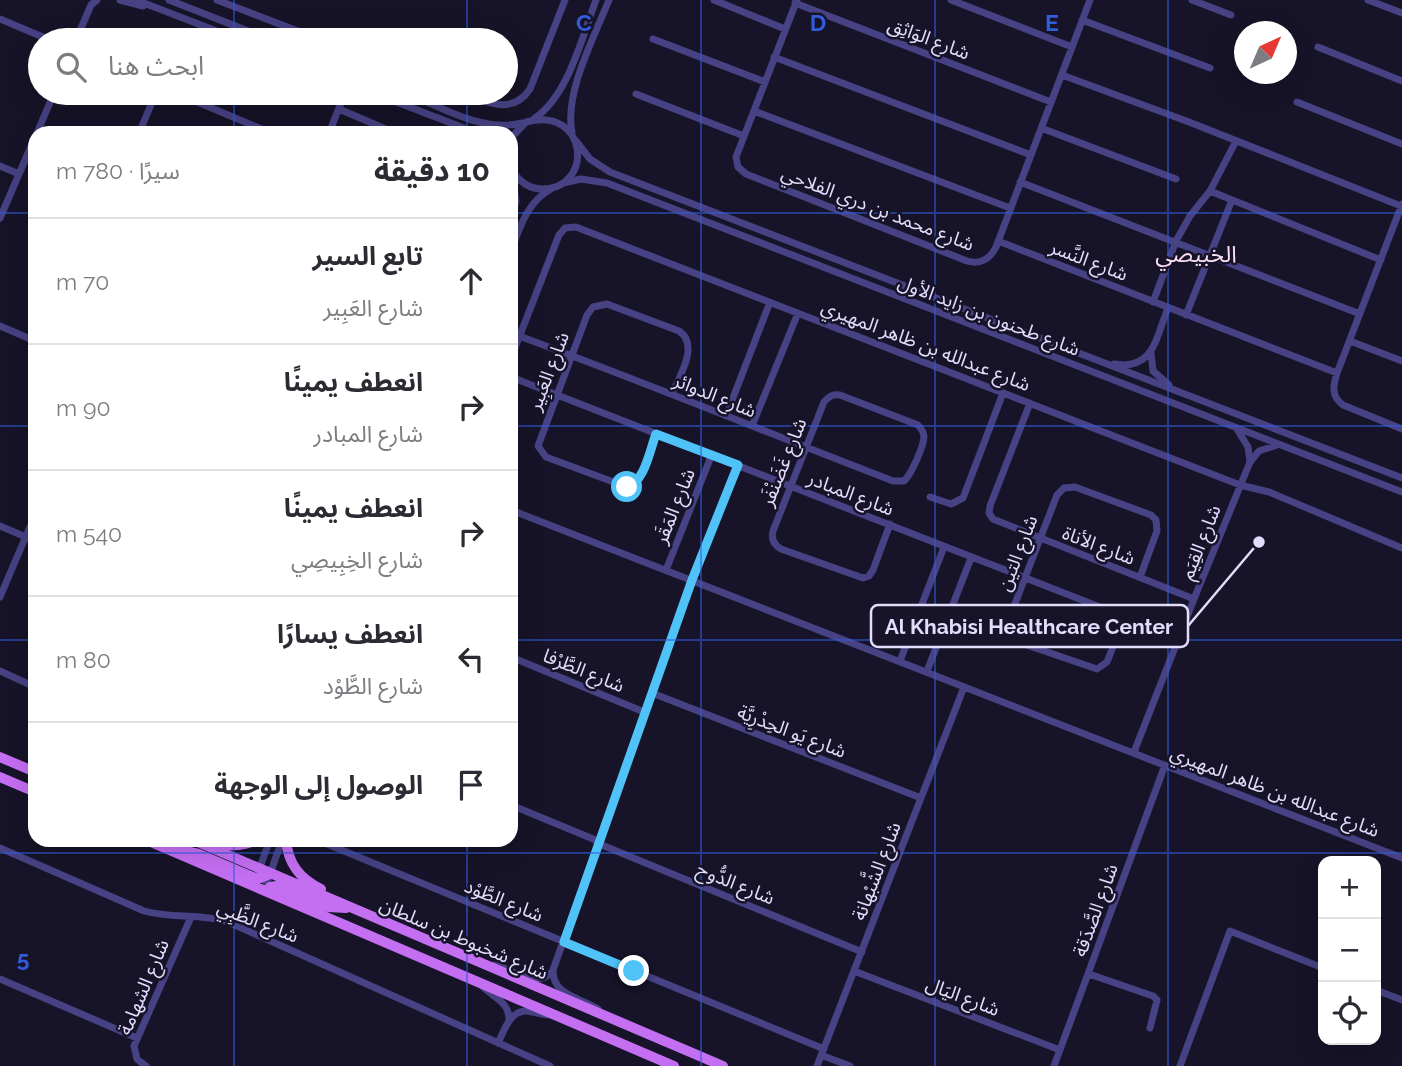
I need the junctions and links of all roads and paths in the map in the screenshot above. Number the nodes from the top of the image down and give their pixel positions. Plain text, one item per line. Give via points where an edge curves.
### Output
1 (120, 0) edge
2 (136, 0) edge
3 (169, 0) edge
4 (217, 0) edge
5 (565, 0) edge
6 (596, 0) edge
7 (608, 0) edge
8 (714, 0) edge
9 (951, 0) edge
10 (1090, 0) edge
11 (1192, 0) edge
12 (1368, 0) edge
13 (796, 1) edge
14 (93, 2) edge
15 (151, 6) junction
16 (1402, 13) edge
17 (1231, 15) dead end
18 (0, 19) edge
19 (1082, 20) junction
20 (81, 28) edge
21 (209, 28) edge
22 (240, 28) edge
23 (290, 28) edge
24 (785, 29) junction
25 (28, 31) edge
26 (653, 39) dead end
27 (1072, 47) junction
28 (1318, 47) dead end
29 (774, 57) junction
30 (1210, 68) dead end
31 (1062, 75) junction
32 (1402, 81) edge
33 (765, 82) junction
34 (636, 94) dead end
35 (518, 101) edge
36 (1051, 102) junction
37 (1297, 102) dead end
38 (49, 105) edge
39 (151, 105) edge
40 (204, 105) edge
41 (404, 105) edge
42 (437, 105) edge
43 (340, 106) joint
44 (754, 111) junction
45 (529, 121) junction
46 (40, 126) edge
47 (142, 126) edge
48 (254, 126) edge
49 (331, 126) edge
50 (381, 126) edge
51 (459, 126) edge
52 (1041, 128) junction
53 (518, 131) edge
54 (744, 136) junction
55 (574, 138) junction
56 (1236, 141) junction
57 (1402, 144) edge
58 (28, 153) edge
59 (1031, 155) junction
60 (0, 166) edge
61 (19, 174) junction
62 (518, 178) edge
63 (1176, 179) dead end
64 (1020, 182) junction
65 (563, 183) junction
66 (555, 187) junction
67 (1210, 191) junction
68 (1232, 200) junction
69 (1402, 205) edge
70 (1010, 208) junction
71 (0, 218) edge
72 (1392, 233) junction
73 (518, 235) edge
74 (1402, 237) edge
75 (998, 241) junction
76 (1176, 241) junction
77 (1210, 254) junction
78 (1381, 260) junction
79 (771, 302) junction
80 (1153, 302) junction
81 (1168, 308) junction
82 (797, 313) junction
83 (1185, 314) junction
84 (1360, 314) junction
85 (0, 326) edge
86 (519, 336) joint
87 (28, 338) edge
88 (1350, 341) junction
89 (1151, 351) junction
90 (571, 355) junction
91 (1402, 361) edge
92 (1100, 362) junction
93 (1337, 373) junction
94 (518, 380) edge
95 (1003, 393) junction
96 (1181, 393) junction
97 (556, 394) junction
98 (672, 394) junction
99 (1030, 403) junction
100 (726, 416) junction
101 (752, 426) junction
102 (1237, 428) junction
103 (1402, 429) edge
104 (656, 434) junction
105 (1279, 445) junction
106 (806, 447) junction
107 (712, 454) junction
108 (1250, 462) junction
109 (738, 465) junction
110 (1402, 478) edge
111 (900, 482) joint
112 (1240, 485) junction
113 (791, 486) junction
114 (1402, 492) edge
115 (930, 497) dead end
116 (518, 513) edge
117 (890, 524) junction
118 (0, 526) edge
119 (28, 530) edge
120 (25, 537) junction
121 (28, 538) edge
122 (1040, 538) junction
123 (944, 547) junction
124 (1402, 548) edge
125 (971, 558) junction
126 (666, 570) junction
127 (1140, 577) junction
128 (1025, 578) junction
129 (692, 580) junction
130 (0, 597) edge
131 (1194, 599) junction
132 (1125, 617) junction
133 (1179, 638) junction
134 (518, 660) edge
135 (900, 661) junction
136 (0, 671) edge
137 (927, 671) junction
138 (28, 683) edge
139 (964, 687) junction
140 (652, 693) junction
141 (645, 712) junction
142 (1134, 752) junction
143 (0, 757) edge
144 (1165, 765) junction
145 (28, 769) edge
146 (0, 777) edge
147 (28, 789) edge
148 (921, 798) junction
149 (518, 808) edge
150 (598, 842) junction
151 (163, 847) edge
152 (205, 847) edge
153 (267, 847) edge
154 (281, 847) edge
155 (286, 847) edge
156 (334, 847) edge
157 (0, 848) edge
158 (1402, 858) edge
159 (270, 874) junction
160 (255, 877) junction
161 (265, 891) junction
162 (350, 908) junction
163 (191, 917) junction
164 (406, 932) junction
165 (564, 942) junction
166 (862, 952) junction
167 (478, 963) junction
168 (1318, 966) edge
169 (553, 970) junction
170 (855, 971) junction
171 (1088, 974) junction
172 (0, 979) edge
173 (480, 984) junction
174 (1381, 992) edge
175 (1402, 1000) edge
176 (552, 1015) junction
177 (613, 1020) junction
178 (509, 1022) junction
179 (1150, 1028) dead end
180 (137, 1038) junction
181 (499, 1043) junction
182 (1060, 1050) junction
183 (823, 1052) junction
184 (146, 1066) edge
185 (550, 1066) edge
186 (674, 1066) edge
187 (723, 1066) edge
188 (817, 1066) edge
189 (850, 1066) edge
190 (1054, 1066) edge
191 (1180, 1066) edge

1 - 15 street
2 - 15 street
3 - 22 street
4 - 23 street
5 - 35 street via 530,89
6 - 45 street via 561,89 552,104
7 - 55 street via 572,94
8 - 24 street
9 - 27 street
10 - 19 street, شارع محمد بن دري الفلاحي
11 - 17 street
12 - 16 street
13 - 24 street, شارع محمد بن دري الفلاحي
13 - 36 street, شارع الوَاثِق
14 - 20 street
15 - 21 street
18 - 25 street
19 - 27 street, شارع محمد بن دري الفلاحي
19 - 30 street
24 - 29 street, شارع محمد بن دري الفلاحي
26 - 33 street
27 - 31 street, شارع محمد بن دري الفلاحي
28 - 32 street
29 - 33 street, شارع محمد بن دري الفلاحي
29 - 59 street
31 - 36 street, شارع محمد بن دري الفلاحي
31 - 56 street
33 - 44 street, شارع محمد بن دري الفلاحي
34 - 54 street
36 - 52 street, شارع محمد بن دري الفلاحي
37 - 57 street
38 - 46 street
39 - 47 street
40 - 48 street
41 - 51 street
42 - 45 street via 484,123
43 - 49 street
43 - 50 street
44 - 54 street, شارع محمد بن دري الفلاحي
44 - 70 street
45 - 53 street
45 - 55 street, شارع طحنون بن زايد الأول via 555,121
52 - 59 street, شارع محمد بن دري الفلاحي
52 - 63 street
54 - 75 street, شارع محمد بن دري الفلاحي via 736,162 746,174 972,262 989,258
55 - 65 street via 576,164
55 - 92 street, شارع طحنون بن زايد الأول via 590,159 610,172
56 - 67 street
56 - 69 street
58 - 61 street
59 - 64 street, شارع محمد بن دري الفلاحي
60 - 61 street
61 - 71 street
62 - 66 street via 538,189
64 - 70 street, شارع محمد بن دري الفلاحي
64 - 76 street
65 - 66 street
65 - 102 street, شارع طحنون بن زايد الأول via 580,179 607,183
66 - 73 street via 530,208
67 - 68 street
67 - 76 street
68 - 77 street
68 - 78 street
69 - 72 street
70 - 75 street, شارع محمد بن دري الفلاحي
72 - 74 street
72 - 78 street
75 - 80 street, شارع النَّسر
76 - 77 street
76 - 80 street
77 - 83 street
77 - 84 street
78 - 84 street
79 - 82 street, شارع عبدالله بن ظاهر المهيري
79 - 86 street, شارع عبدالله بن ظاهر المهيري via 570,226 559,235
79 - 100 street
80 - 81 street, شارع النَّسر
81 - 83 street, شارع النَّسر
81 - 89 street
82 - 95 street, شارع عبدالله بن ظاهر المهيري
82 - 101 street
83 - 93 street, شارع النَّسر
84 - 88 street
85 - 87 street
86 - 90 street, شارع الدوائر
88 - 91 street
88 - 93 street
89 - 92 street via 1130,366
89 - 96 street via 1150,365 1156,376
90 - 97 street, شارع العَبِير
90 - 98 street, شارع الدوائر
90 - 98 street, شارع العَبِير via 588,312 600,304 680,331 687,336 690,349
92 - 96 street, شارع طحنون بن زايد الأول
93 - 103 street via 1333,389 1338,401
94 - 97 street, شارع المبادر
95 - 99 street, شارع عبدالله بن ظاهر المهيري
95 - 115 street via 963,498 951,504
96 - 110 street, شارع طحنون بن زايد الأول
97 - 104 street, شارع المبادر
97 - 104 street, شارع العَبِير via 538,446 542,454 557,461 630,487 639,479
98 - 100 street, شارع الدوائر
99 - 112 street, شارع عبدالله بن ظاهر المهيري
99 - 122 street, شارع الأناة via 989,509 995,522
100 - 101 street, شارع الدوائر
101 - 106 street, شارع الدوائر
102 - 105 street, شارع طحنون بن زايد الأول
102 - 108 street
104 - 107 street, شارع المبادر
105 - 108 street via 1266,448
105 - 114 street, شارع طحنون بن زايد الأول
106 - 111 street, شارع الدوائر
106 - 111 street, شارع غَضَنْفَر via 824,402 840,396 921,428 923,438 911,473
106 - 113 street, شارع غَضَنْفَر
107 - 109 street, شارع المبادر
107 - 126 street, شارع المَقَر
108 - 112 street, شارع القِيَم
109 - 113 street, شارع المبادر
109 - 129 street
112 - 124 street, شارع عبدالله بن ظاهر المهيري via 1269,492
112 - 131 street, شارع القِيَم
113 - 117 street, شارع المبادر
113 - 117 street, شارع غَضَنْفَر via 772,535 778,547 790,552 866,578
116 - 126 street, شارع عبدالله بن ظاهر المهيري
117 - 123 street, شارع المبادر
118 - 120 street
119 - 120 street
120 - 121 street
120 - 130 street
122 - 127 street, شارع الأناة
122 - 127 street, شارع التين via 1057,495 1068,486 1151,515 1158,527
122 - 128 street, شارع التين
123 - 125 street, شارع المبادر
123 - 135 street
125 - 128 street, شارع المبادر
125 - 137 street
126 - 129 street, شارع عبدالله بن ظاهر المهيري
127 - 131 street, شارع الأناة
128 - 132 street, شارع المبادر
128 - 132 street, شارع التين via 1007,623 1015,641 1097,669 1107,662
129 - 135 street, شارع عبدالله بن ظاهر المهيري
129 - 140 street
131 - 133 street, شارع القِيَم
132 - 133 street, شارع المبادر
133 - 142 street, شارع القِيَم
134 - 141 street, شارع الطَّرْفا
135 - 137 street, شارع عبدالله بن ظاهر المهيري
136 - 138 street
137 - 139 street, شارع عبدالله بن ظاهر المهيري
139 - 142 street, شارع عبدالله بن ظاهر المهيري
139 - 148 street, شارع الشَّبْهانة
140 - 141 street
140 - 148 street, شارع يَو الحِدْرِيَّة
141 - 150 street
142 - 144 street, شارع عبدالله بن ظاهر المهيري
143 - 145 main road
144 - 158 street, شارع عبدالله بن ظاهر المهيري
144 - 171 street, شارع الصَّدَقة
146 - 147 main road
148 - 166 street, شارع الشَّبْهانة
149 - 150 street, شارع الدُّوح
150 - 165 street
150 - 166 street, شارع الدُّوح
151 - 160 main road, شارع شخبوط بن سلطان
152 - 160 main road, شارع شخبوط بن سلطان
153 - 160 street
154 - 159 street
155 - 164 main road via 292,863 307,881
156 - 165 street, شارع الطَّوْد
157 - 163 street, شارع الظَّبِي via 144,911
159 - 160 main road, شارع شخبوط بن سلطان
159 - 161 street
159 - 162 main road, شارع شخبوط بن سلطان
160 - 161 main road, شارع شخبوط بن سلطان
161 - 162 main road via 277,886 328,907
161 - 173 main road, شارع شخبوط بن سلطان
162 - 164 main road, شارع شخبوط بن سلطان
163 - 180 street, شارع الشهامة
163 - 181 street, شارع الظَّبِي via 228,922
164 - 167 main road, شارع شخبوط بن سلطان
165 - 169 street
165 - 183 street, شارع الطَّوْد
166 - 170 street, شارع الشَّبْهانة
167 - 169 street via 508,968 535,980
167 - 177 main road, شارع شخبوط بن سلطان
168 - 191 street via 1230,931
169 - 177 street via 554,984 560,990
170 - 182 street, شارع اليَال
170 - 183 street, شارع الشَّبْهانة
171 - 179 street via 1153,996 1157,1006
171 - 182 street, شارع الصَّدَقة
172 - 180 street
173 - 176 main road, شارع شخبوط بن سلطان
173 - 178 street via 506,1004
174 - 175 street
176 - 178 street via 524,1012
176 - 186 main road, شارع شخبوط بن سلطان
177 - 187 main road, شارع شخبوط بن سلطان
178 - 181 street
180 - 184 street, شارع الشهامة via 135,1055
181 - 185 street, شارع الظَّبِي
182 - 190 street, شارع الصَّدَقة
183 - 188 street, شارع الشَّبْهانة
183 - 189 street, شارع الطَّوْد

